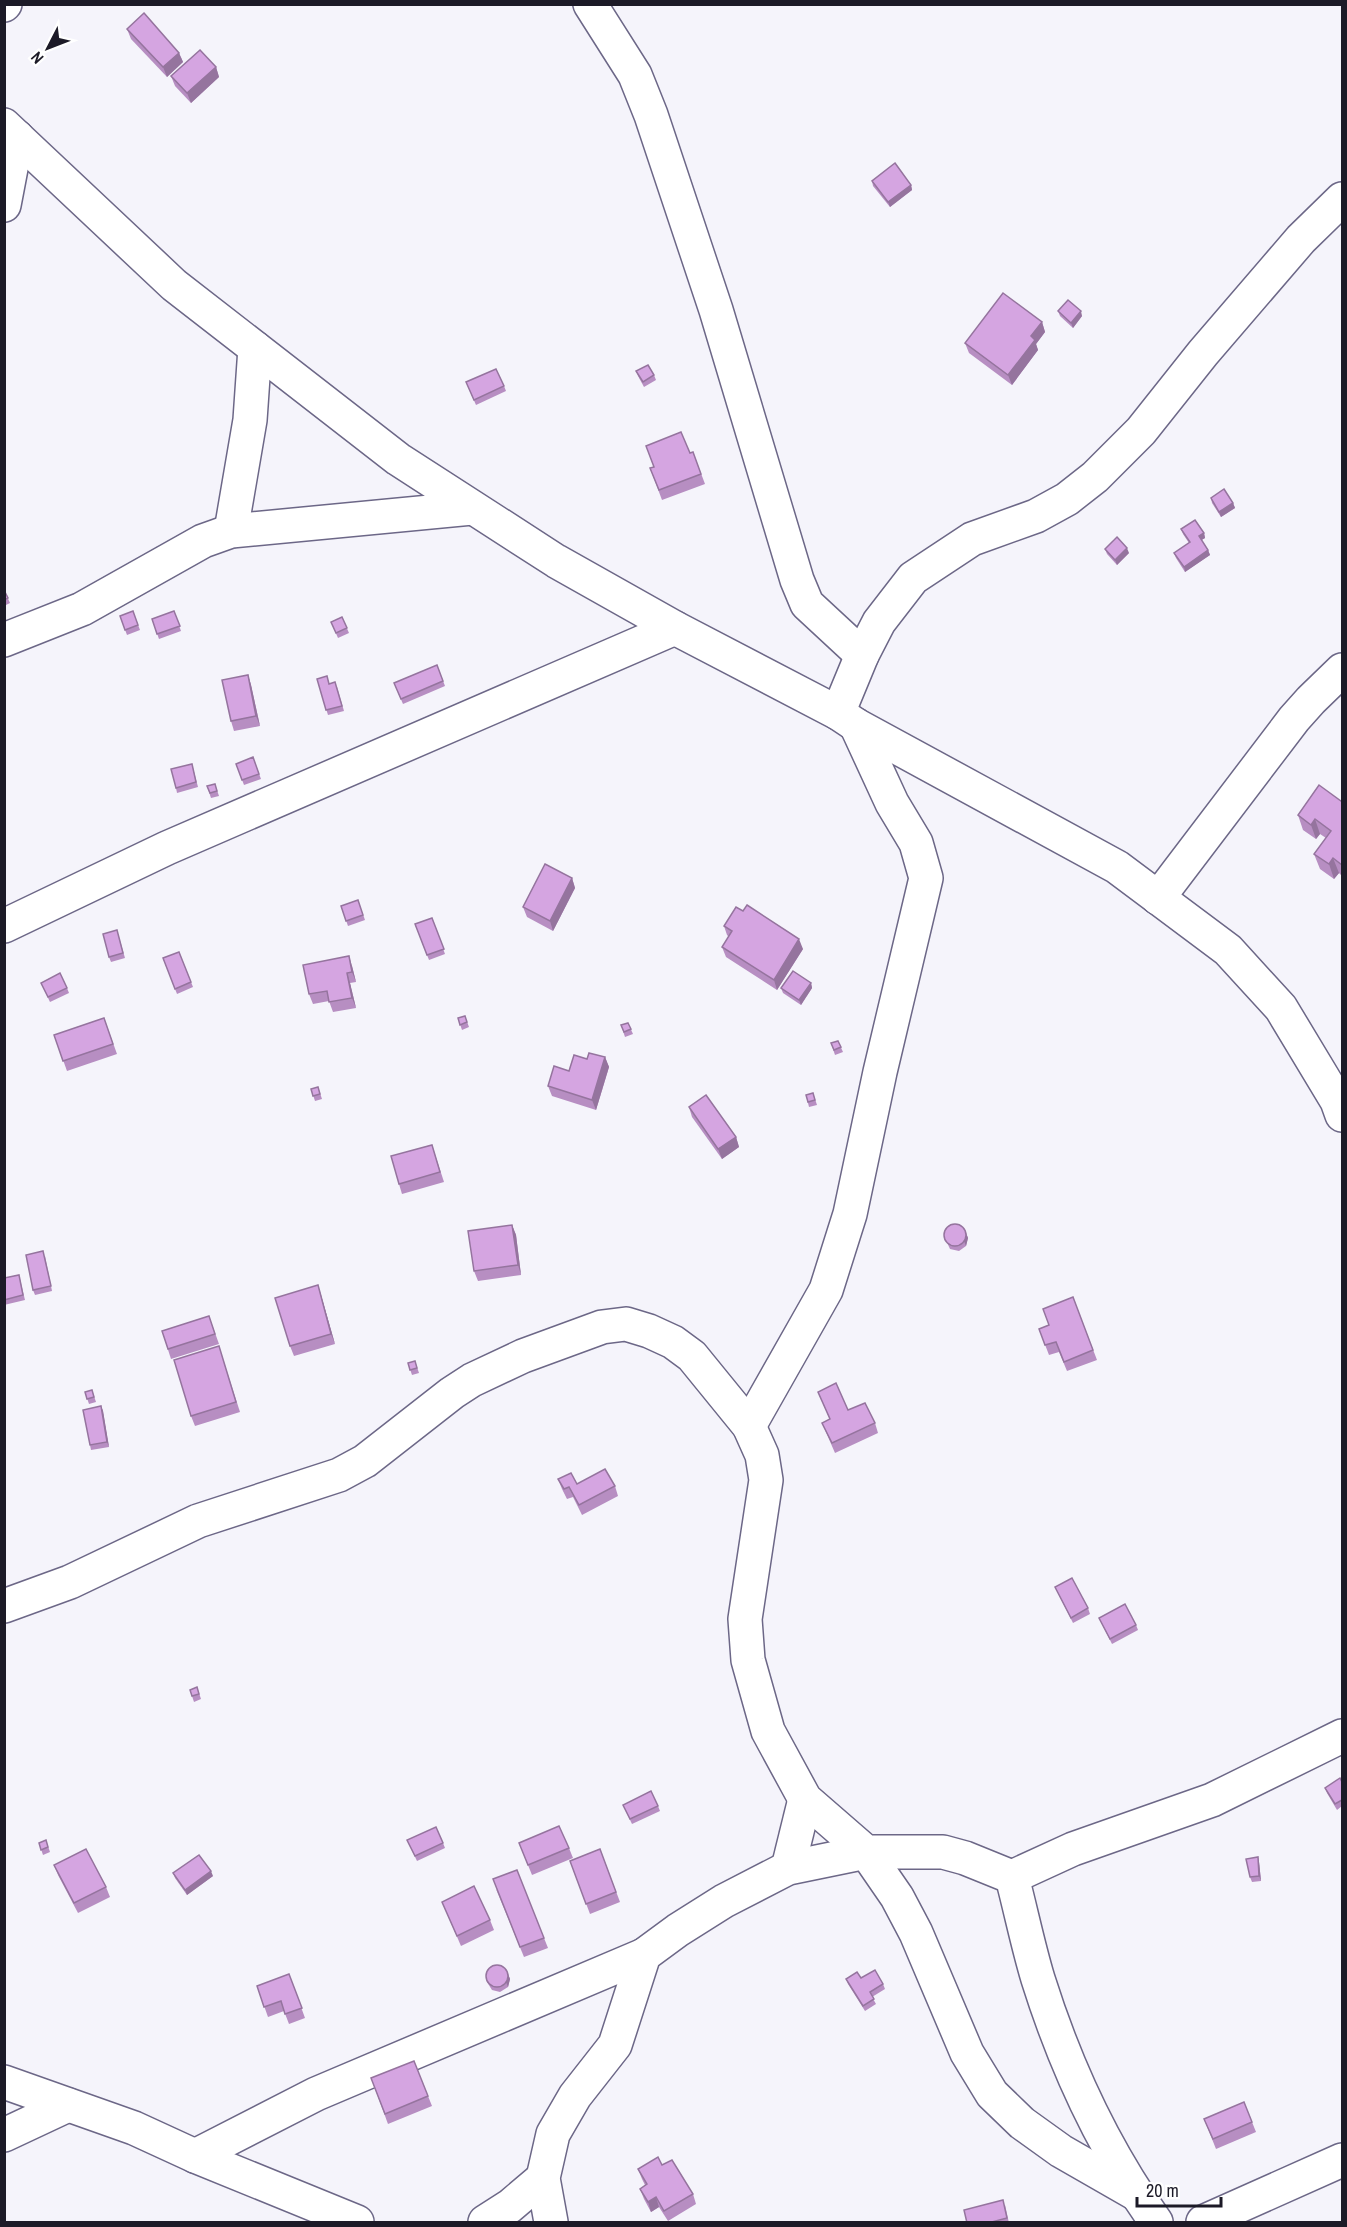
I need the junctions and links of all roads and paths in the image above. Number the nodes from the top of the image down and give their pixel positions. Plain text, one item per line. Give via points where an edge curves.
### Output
1 (591, 4) edge
2 (11, 131) edge
3 (1342, 199) edge
4 (4, 205) edge
5 (255, 348) junction
6 (472, 508) junction
7 (231, 531) junction
8 (675, 628) junction
9 (4, 640) edge
10 (862, 655) junction
11 (1342, 670) edge
12 (847, 719) junction
13 (1158, 897) junction
14 (4, 926) edge
15 (1341, 1107) edge
16 (749, 1426) junction
17 (4, 1606) edge
18 (1342, 1737) edge
19 (805, 1799) junction
20 (866, 1852) junction
21 (788, 1868) junction
22 (1012, 1877) junction
23 (644, 1955) junction
24 (4, 2082) edge
25 (68, 2106) junction
26 (4, 2134) edge
27 (195, 2156) junction
28 (1342, 2160) edge
29 (543, 2178) junction
30 (1136, 2194) junction
31 (357, 2223) edge
32 (485, 2223) edge
33 (551, 2223) edge
34 (1156, 2223) edge
35 (1203, 2223) edge

1 - 10 street via 635,75 651,115 717,310 797,580 807,604
2 - 4 street
2 - 5 street via 174,285
3 - 10 street via 1301,238 1141,431 1095,477 1067,499 1036,516 972,539 913,578 879,622
5 - 6 street via 398,459
5 - 7 street via 250,420
6 - 7 street
6 - 8 street
7 - 9 street via 203,541 76,612
8 - 12 street
8 - 14 street via 167,848
10 - 12 street
11 - 13 street via 1294,719
12 - 13 street via 1117,867
12 - 16 street via 916,843 926,878 850,1214 832,1272 826,1290
13 - 15 street via 1228,950 1281,1008
16 - 17 street via 692,1356 673,1342 626,1324 602,1327 472,1380 365,1461 339,1475 198,1521 70,1582
16 - 19 street via 762,1455 766,1480 745,1619 748,1660 768,1731
18 - 22 street via 1212,1800 1073,1849
19 - 20 street
19 - 21 street
20 - 21 street
20 - 22 street via 943,1852
20 - 30 street via 907,1915 967,2053 992,2094 1061,2151
21 - 23 street via 724,1901
22 - 30 street via 1038,1979 1061,2045 1089,2109
23 - 27 street via 316,2094
23 - 29 street via 615,2045 575,2096 553,2134
24 - 25 street
25 - 26 street
25 - 27 street via 134,2128
27 - 31 street
28 - 35 street
29 - 32 street
29 - 33 street
30 - 34 street

